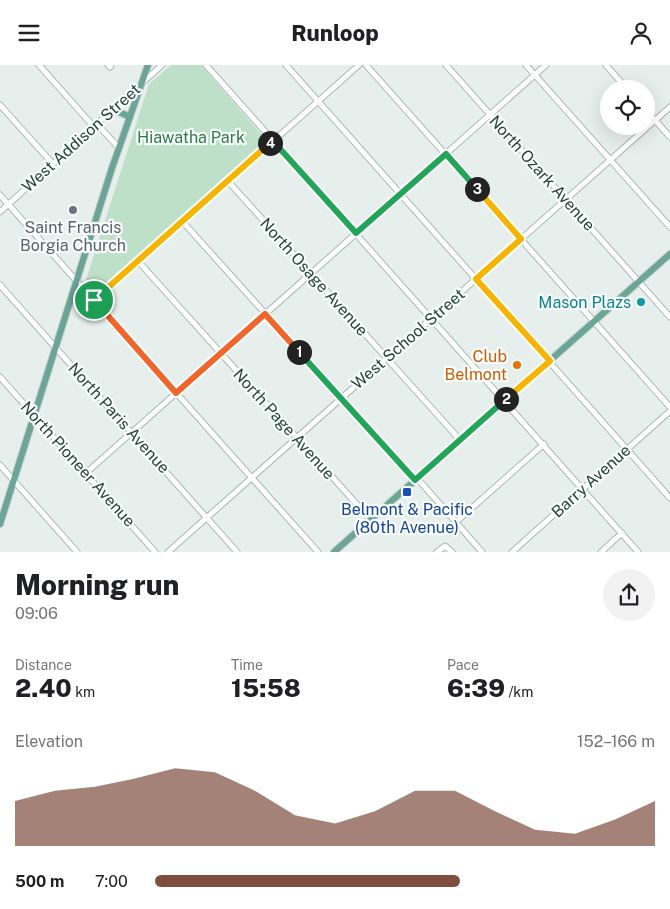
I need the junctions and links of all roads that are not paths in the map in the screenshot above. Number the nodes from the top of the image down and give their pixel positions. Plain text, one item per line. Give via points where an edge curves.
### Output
1 (39, 65) edge
2 (148, 65) edge
3 (162, 65) edge
4 (206, 65) edge
5 (286, 65) edge
6 (359, 65) edge
7 (366, 65) edge
8 (446, 65) edge
9 (526, 65) edge
10 (546, 65) edge
11 (606, 65) edge
12 (535, 75) junction
13 (619, 80) edge
14 (143, 82) junction
15 (318, 101) junction
16 (0, 105) edge
17 (670, 107) edge
18 (110, 112) junction
19 (490, 115) junction
20 (130, 117) junction
21 (655, 121) joint
22 (95, 125) junction
23 (639, 135) edge
24 (670, 137) edge
25 (273, 141) junction
26 (119, 148) junction
27 (446, 154) junction
28 (610, 160) junction
29 (53, 164) junction
30 (228, 181) junction
31 (401, 194) junction
32 (0, 195) edge
33 (566, 200) junction
34 (8, 205) junction
35 (0, 212) edge
36 (182, 221) junction
37 (670, 227) edge
38 (356, 233) junction
39 (521, 239) junction
40 (670, 254) edge
41 (138, 261) junction
42 (311, 273) junction
43 (476, 279) junction
44 (77, 281) junction
45 (639, 282) junction
46 (0, 285) edge
47 (94, 300) junction
48 (265, 314) junction
49 (670, 317) edge
50 (432, 318) junction
51 (594, 321) junction
52 (56, 348) junction
53 (221, 353) junction
54 (387, 357) junction
55 (550, 361) junction
56 (1, 380) edge
57 (176, 393) junction
58 (341, 398) junction
59 (505, 400) junction
60 (670, 409) edge
61 (34, 415) junction
62 (131, 433) junction
63 (297, 437) junction
64 (460, 440) junction
65 (544, 444) junction
66 (627, 449) junction
67 (0, 465) edge
68 (86, 473) junction
69 (252, 477) junction
70 (416, 479) junction
71 (14, 480) junction
72 (583, 488) junction
73 (670, 498) edge
74 (206, 517) junction
75 (370, 519) junction
76 (456, 522) junction
77 (0, 524) edge
78 (622, 533) junction
79 (77, 551) edge
80 (155, 551) edge
81 (168, 551) edge
82 (237, 551) edge
83 (318, 551) edge
84 (334, 551) edge
85 (437, 551) edge
86 (452, 551) edge
87 (482, 551) edge
88 (512, 551) edge
89 (601, 551) edge
90 (638, 551) edge

1 - 22 street
2 - 14 main road
3 - 14 street, West Addison Street
4 - 25 street
5 - 15 street
6 - 15 street
7 - 27 street
8 - 19 street, North Ozark Avenue
9 - 12 street
10 - 12 street
11 - 13 street
12 - 19 street
12 - 28 street
14 - 18 street, West Addison Street
14 - 20 main road
15 - 25 street
15 - 31 street
16 - 29 street
17 - 21 street, West School Street
18 - 20 main road via 117,111
18 - 22 street, West Addison Street
19 - 27 street
19 - 33 street, North Ozark Avenue
20 - 26 main road
21 - 24 street
22 - 26 street
22 - 29 street, West Addison Street
23 - 28 street, West School Street
25 - 30 street
25 - 38 street
26 - 44 main road
27 - 31 street
27 - 39 street
28 - 33 street, West School Street
28 - 37 street
29 - 34 street, West Addison Street
30 - 36 street
30 - 42 street, North Osage Avenue
31 - 38 street
31 - 43 street
32 - 34 street
33 - 39 street, West School Street
33 - 45 street, North Ozark Avenue
34 - 35 street, West Addison Street
34 - 44 street
36 - 41 street
36 - 48 street
38 - 42 street
38 - 50 street
39 - 43 street, West School Street
39 - 51 street
40 - 45 main road
41 - 47 street
41 - 53 street, North Page Avenue
42 - 48 street
42 - 54 street, North Osage Avenue
43 - 50 street, West School Street
43 - 55 street
44 - 47 street
44 - 52 main road
45 - 49 street, North Ozark Avenue
45 - 51 main road
46 - 52 street, North Paris Avenue
47 - 57 street
48 - 53 street
48 - 58 street
50 - 54 street, West School Street
50 - 59 street
51 - 55 main road
51 - 60 street
52 - 61 main road
52 - 62 street, North Paris Avenue
53 - 57 street
53 - 63 street, North Page Avenue
54 - 58 street, West School Street
54 - 64 street, North Osage Avenue
55 - 59 main road
55 - 66 street
56 - 61 street, North Pioneer Avenue
57 - 62 street
57 - 69 street
58 - 63 street, West School Street
58 - 70 street
59 - 64 main road
59 - 65 street
60 - 66 street, Barry Avenue
61 - 68 street, North Pioneer Avenue
61 - 71 main road
62 - 68 street
62 - 74 street, North Paris Avenue
63 - 69 street, West School Street
63 - 75 street, North Page Avenue
64 - 70 main road
65 - 72 street
65 - 76 street
66 - 72 street, Barry Avenue
66 - 73 street
67 - 71 street
68 - 80 street, North Pioneer Avenue
69 - 74 street, West School Street
69 - 83 street
70 - 75 main road
70 - 76 street
71 - 77 main road
71 - 79 street
72 - 78 street
72 - 88 street, Barry Avenue
74 - 81 street, West School Street
74 - 82 street, North Paris Avenue
75 - 84 main road
76 - 87 street
78 - 89 street
78 - 90 street
85 - 86 street via 445,546

